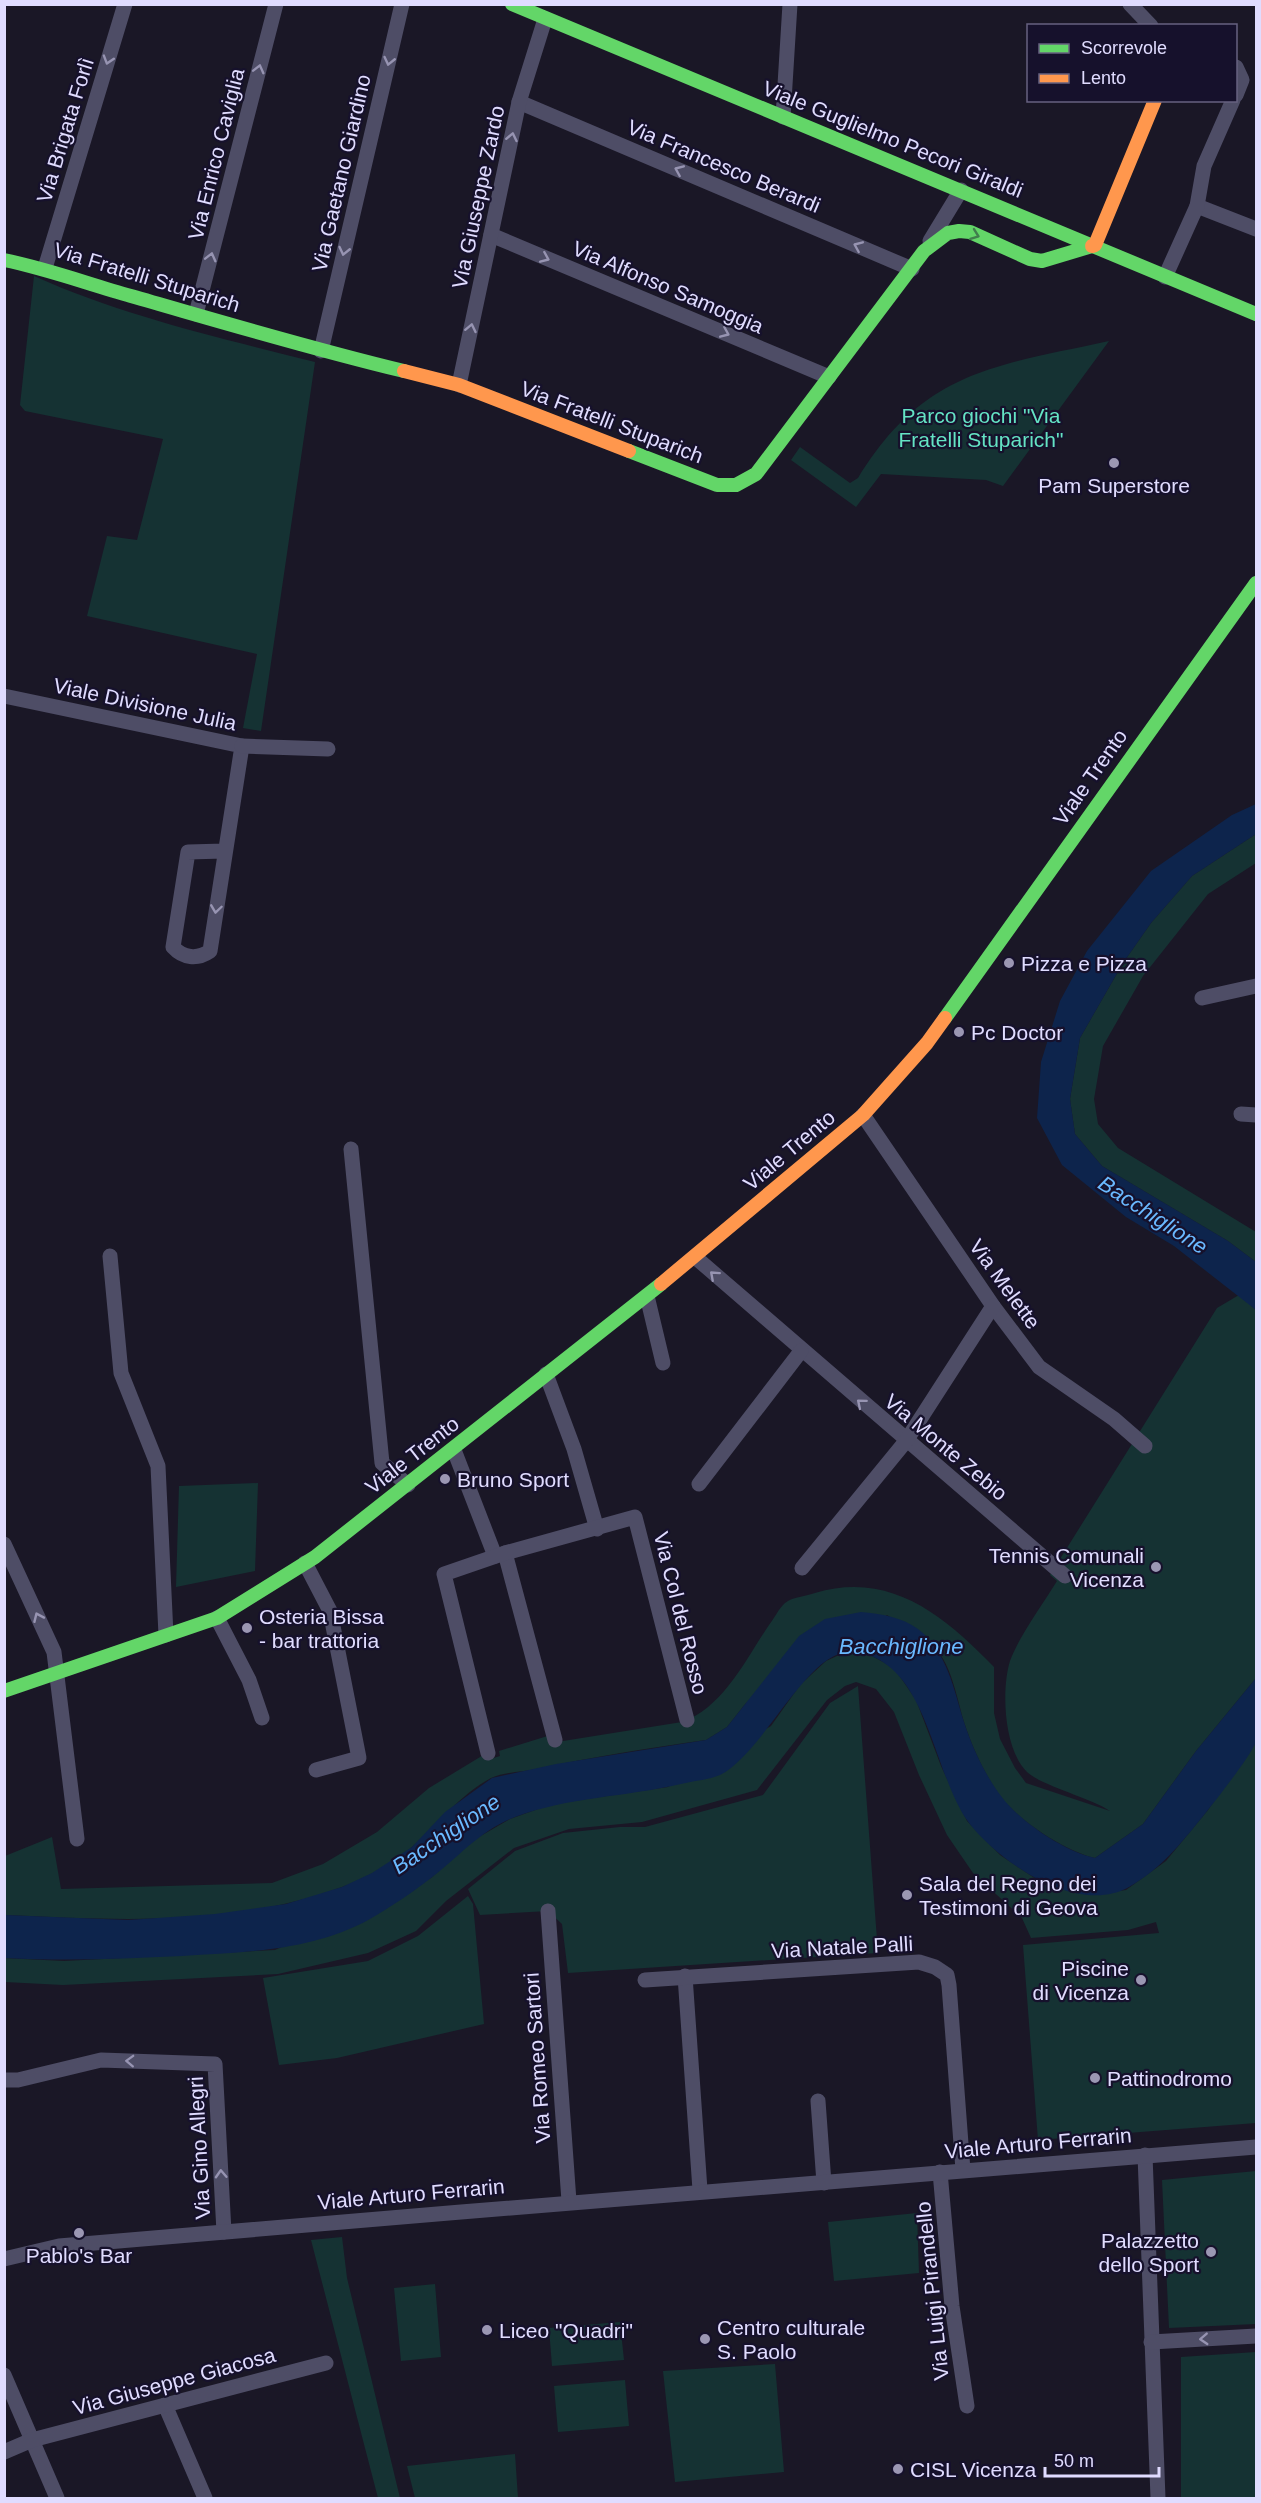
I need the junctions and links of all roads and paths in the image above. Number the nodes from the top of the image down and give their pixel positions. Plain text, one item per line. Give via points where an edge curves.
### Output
1 (125, 4) edge
2 (276, 4) edge
3 (402, 4) edge
4 (512, 4) edge
5 (790, 4) edge
6 (1130, 4) edge
7 (545, 19) junction
8 (1149, 24) edge
9 (1237, 69) edge
10 (1237, 92) edge
11 (519, 102) junction
12 (1154, 102) edge
13 (1232, 102) edge
14 (783, 117) junction
15 (961, 190) junction
16 (1197, 206) junction
17 (1257, 229) edge
18 (491, 235) junction
19 (1095, 245) junction
20 (924, 251) junction
21 (4, 260) edge
22 (45, 268) junction
23 (912, 269) junction
24 (1165, 277) junction
25 (196, 314) junction
26 (1257, 314) edge
27 (321, 351) junction
28 (829, 377) junction
29 (459, 385) junction
30 (1257, 583) edge
31 (4, 696) edge
32 (242, 746) junction
33 (328, 749) dead end
34 (224, 851) junction
35 (1257, 987) edge
36 (1202, 998) dead end
37 (1240, 1114) dead end
38 (863, 1115) junction
39 (1257, 1115) edge
40 (351, 1149) dead end
41 (110, 1256) dead end
42 (695, 1257) junction
43 (647, 1296) junction
44 (993, 1306) junction
45 (801, 1351) junction
46 (663, 1364) dead end
47 (546, 1374) junction
48 (906, 1441) junction
49 (1145, 1446) dead end
50 (454, 1450) junction
51 (699, 1484) dead end
52 (408, 1485) junction
53 (597, 1529) junction
54 (4, 1544) edge
55 (500, 1555) junction
56 (305, 1563) junction
57 (802, 1568) dead end
58 (1065, 1576) dead end
59 (217, 1618) junction
60 (166, 1635) junction
61 (58, 1671) junction
62 (4, 1691) edge
63 (262, 1718) dead end
64 (687, 1720) dead end
65 (555, 1740) dead end
66 (488, 1753) dead end
67 (316, 1770) dead end
68 (77, 1839) dead end
69 (548, 1911) dead end
70 (685, 1977) junction
71 (645, 1980) dead end
72 (4, 2080) edge
73 (818, 2101) dead end
74 (1257, 2146) edge
75 (1144, 2155) junction
76 (963, 2170) junction
77 (940, 2172) junction
78 (824, 2182) junction
79 (700, 2190) junction
80 (569, 2201) junction
81 (224, 2232) junction
82 (4, 2259) edge
83 (1257, 2336) edge
84 (1151, 2342) junction
85 (327, 2363) dead end
86 (4, 2375) edge
87 (165, 2405) junction
88 (967, 2406) dead end
89 (32, 2440) junction
90 (4, 2452) edge
91 (57, 2499) edge
92 (205, 2499) edge
93 (1158, 2499) edge

1 -> 22 street, Via Brigata Forlì
25 -> 2 street, Via Enrico Caviglia
3 -> 27 street, Via Gaetano Giardino
4 - 7 street, Viale Guglielmo Pecori Giraldi
5 - 14 street
6 - 8 street
7 - 11 street, Via Giuseppe Zardo
7 - 14 street, Viale Guglielmo Pecori Giraldi
9 - 10 street via 1242,80
18 -> 11 street, Via Giuseppe Zardo
23 -> 11 street, Via Francesco Berardi
12 - 19 street
13 - 16 street via 1204,166
14 - 15 street, Viale Guglielmo Pecori Giraldi
15 - 19 street, Viale Guglielmo Pecori Giraldi
15 - 20 street
16 - 17 street
16 - 24 street
18 -> 28 street, Via Alfonso Samoggia
29 -> 18 street, Via Giuseppe Zardo
20 -> 19 street, Via Fratelli Stuparich via 948,233 959,231 1042,261
19 - 24 street, Viale Guglielmo Pecori Giraldi
20 - 23 street, Via Fratelli Stuparich
21 - 22 street, Via Fratelli Stuparich
22 - 25 street, Via Fratelli Stuparich
23 - 28 street, Via Fratelli Stuparich
24 - 26 street, Viale Guglielmo Pecori Giraldi
25 - 27 street, Via Fratelli Stuparich
27 - 29 street, Via Fratelli Stuparich
28 - 29 street, Via Fratelli Stuparich via 756,474 736,484 717,485
30 - 38 street, Viale Trento via 927,1043
31 - 32 street, Viale Divisione Julia
32 - 33 street
32 - 34 street, Viale Divisione Julia
34 -> 34 street, Viale Divisione Julia via 210,951 189,957 178,954 173,947 188,852
35 - 36 street
37 - 39 street
38 - 42 street, Viale Trento
38 - 44 street, Via Melette
40 - 52 street via 382,1463
41 - 60 street via 121,1373 158,1466
42 - 43 street, Viale Trento
45 -> 42 street, Via Monte Zebio
43 - 46 street
43 - 47 street, Viale Trento
44 - 48 street
44 - 49 street, Via Melette via 1039,1366
48 -> 45 street, Via Monte Zebio
45 - 51 street
47 - 50 street, Viale Trento
47 - 53 street via 574,1449
48 - 57 street
48 - 58 street, Via Monte Zebio
50 - 52 street, Viale Trento
50 - 55 street
52 - 56 street, Viale Trento
53 - 55 street
53 - 64 street, Via Col del Rosso via 635,1517
61 -> 54 street via 54,1652
55 - 65 street
55 - 66 street via 444,1574
56 - 59 street, Viale Trento
56 - 67 street via 330,1611 358,1758
59 - 60 street, Viale Trento
59 - 63 street via 249,1680
60 - 61 street, Viale Trento
61 - 62 street, Viale Trento
61 - 68 street
69 - 80 street, Via Romeo Sartori
70 - 71 street
70 - 76 street, Via Natale Palli via 919,1962 947,1975
70 - 79 street
81 -> 72 street, Via Gino Allegri via 215,2064 101,2060 34,2077
73 - 78 street
74 - 75 street, Viale Arturo Ferrarin
75 - 76 street, Viale Arturo Ferrarin
75 - 84 street
76 - 77 street, Viale Arturo Ferrarin
77 - 78 street, Viale Arturo Ferrarin
77 - 88 street, Via Luigi Pirandello via 952,2306
78 - 79 street, Viale Arturo Ferrarin
79 - 80 street, Viale Arturo Ferrarin
80 - 81 street, Viale Arturo Ferrarin
81 - 82 street, Viale Arturo Ferrarin via 59,2246
83 -> 84 street
84 - 93 street
85 - 87 street, Via Giuseppe Giacosa
86 - 89 street
87 - 89 street, Via Giuseppe Giacosa
87 - 92 street
89 - 90 street, Via Giuseppe Giacosa
89 - 91 street

